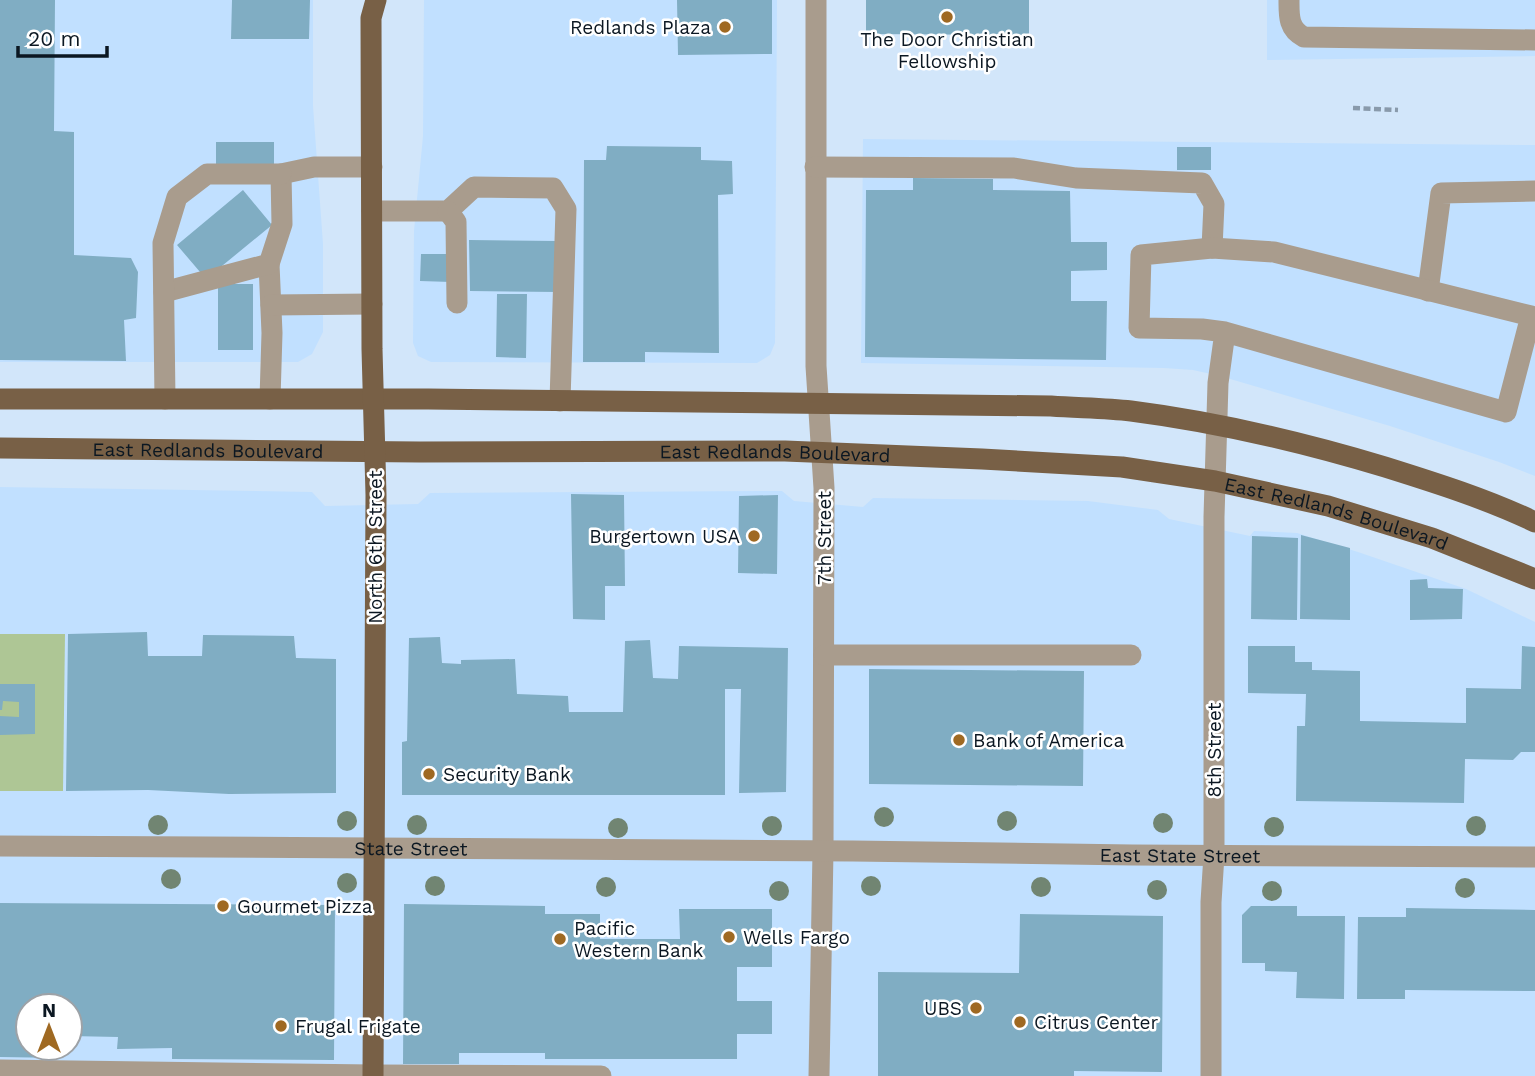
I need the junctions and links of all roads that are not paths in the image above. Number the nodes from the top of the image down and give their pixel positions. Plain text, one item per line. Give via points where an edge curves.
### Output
1 (816, 0) edge
2 (1289, 0) edge
3 (370, 6) edge
4 (1535, 40) edge
5 (372, 167) junction
6 (815, 167) junction
7 (281, 174) junction
8 (1535, 191) edge
9 (372, 211) junction
10 (448, 211) junction
11 (1212, 248) junction
12 (270, 264) junction
13 (1428, 291) junction
14 (164, 292) junction
15 (457, 303) dead end
16 (372, 304) junction
17 (271, 305) junction
18 (1225, 332) junction
19 (0, 399) edge
20 (165, 399) junction
21 (270, 399) junction
22 (373, 399) junction
23 (560, 401) junction
24 (819, 404) junction
25 (1217, 425) junction
26 (0, 448) edge
27 (375, 452) junction
28 (823, 453) junction
29 (1215, 481) junction
30 (1535, 522) edge
31 (1535, 579) edge
32 (824, 655) junction
33 (1131, 655) dead end
34 (0, 846) edge
35 (373, 848) junction
36 (823, 851) junction
37 (1214, 855) junction
38 (1535, 857) edge
39 (0, 1070) edge
40 (373, 1076) edge
41 (601, 1076) edge
42 (819, 1076) edge
43 (1212, 1076) edge

1 - 6 street, 7th Street
2 - 4 street via 1289,19 1295,33 1304,37
3 - 5 main road, North 6th Street
5 - 7 street via 313,167
5 - 9 main road, North 6th Street
6 - 11 street via 1014,169 1076,178 1202,183 1214,204
6 - 24 street, 7th Street
7 - 12 street via 282,224
7 - 14 street via 207,174 177,197 163,243
8 - 13 street via 1441,193
9 - 10 street
9 - 16 main road, North 6th Street
10 - 15 street via 456,222
10 - 23 street via 474,187 553,188 558,195 566,209
11 - 13 street via 1274,252
11 - 18 street via 1141,256 1139,328
12 - 14 street
12 - 17 street
13 - 18 street via 1531,316 1506,412
14 - 20 street
16 - 17 street
16 - 22 main road, North 6th Street
17 - 21 street
18 - 25 street, 8th Street
19 - 20 main road
20 - 21 main road
21 - 22 main road
22 - 23 main road
22 - 27 main road, North 6th Street
23 - 24 main road
24 - 25 main road via 1051,406 1130,411
24 - 28 street, 7th Street
25 - 29 street, 8th Street
25 - 30 main road via 1335,452 1431,481
26 - 27 main road, East Redlands Boulevard
27 - 28 main road, East Redlands Boulevard
27 - 35 main road, North 6th Street
28 - 29 main road, East Redlands Boulevard via 1086,464
28 - 32 street, 7th Street
29 - 31 main road, East Redlands Boulevard via 1328,506 1432,538
29 - 37 street, 8th Street
32 - 33 street
32 - 36 street, 7th Street
34 - 35 street, State Street
35 - 36 street, State Street
35 - 40 main road, North 6th Street
36 - 37 street, East State Street
36 - 42 street, 7th Street
37 - 38 street, East State Street
37 - 43 street, 8th Street
39 - 40 street
40 - 41 street

